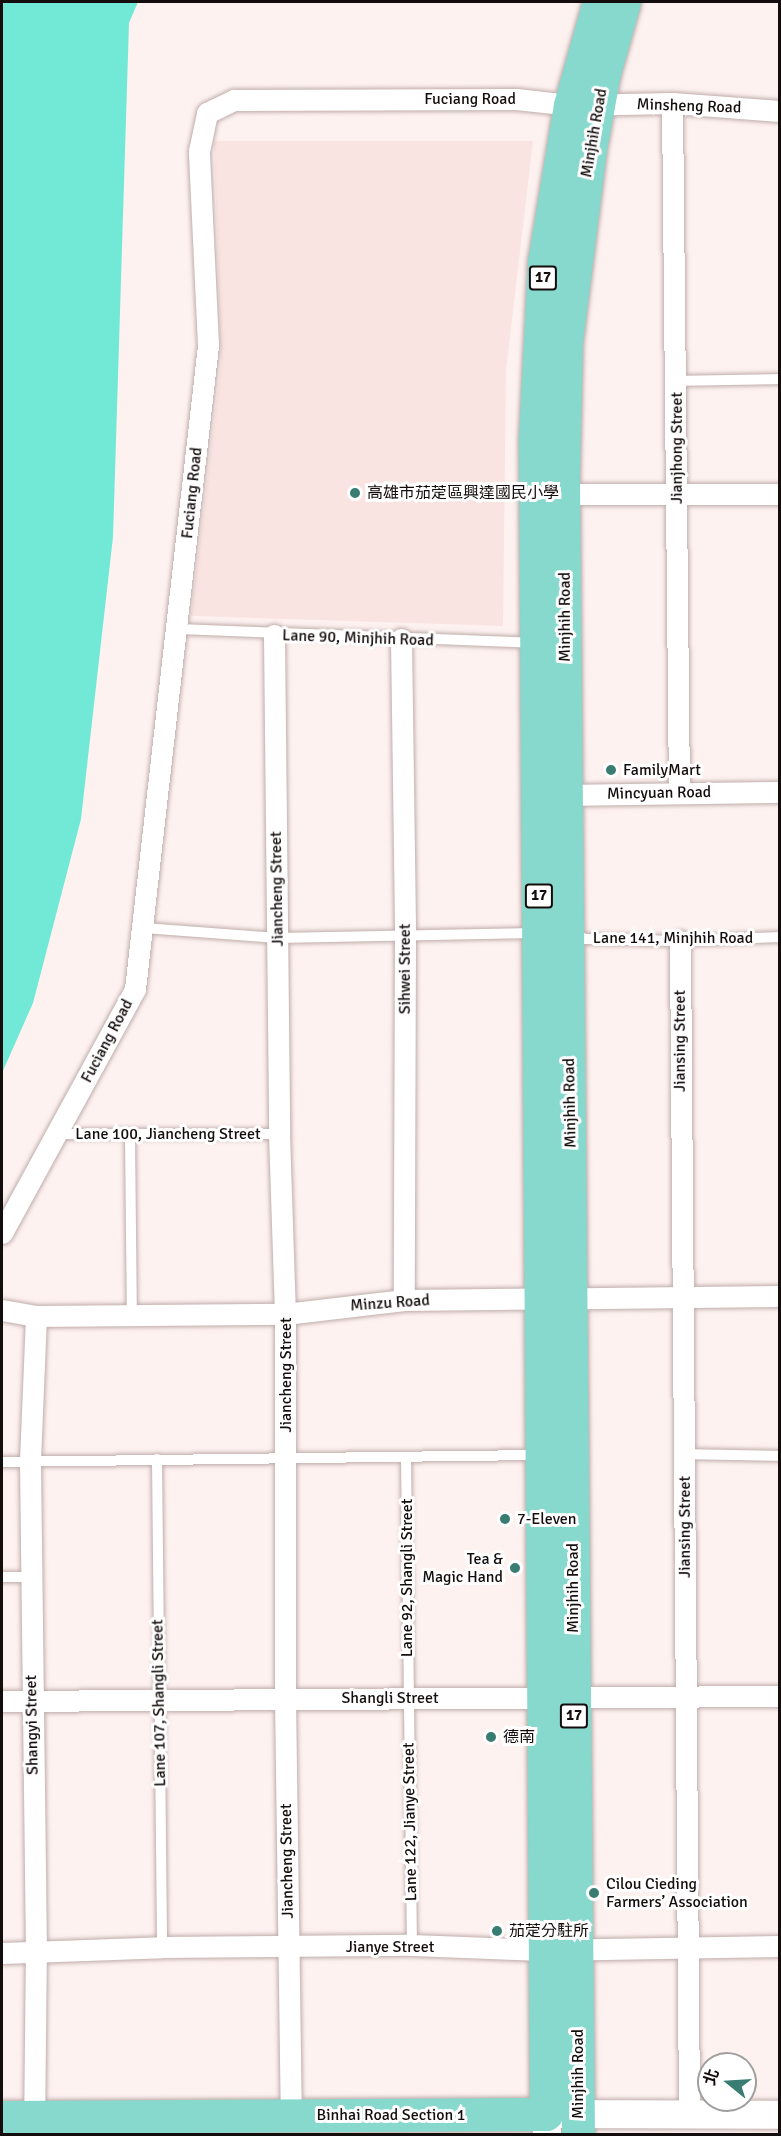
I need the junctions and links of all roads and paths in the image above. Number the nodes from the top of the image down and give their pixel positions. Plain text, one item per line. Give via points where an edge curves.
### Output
1 (599, 2) edge
2 (624, 2) edge
3 (588, 87) junction
4 (672, 103) junction
5 (780, 111) edge
6 (780, 379) edge
7 (677, 381) junction
8 (550, 494) junction
9 (677, 494) junction
10 (780, 494) edge
11 (177, 629) junction
12 (274, 635) junction
13 (401, 639) junction
14 (538, 643) junction
15 (679, 792) junction
16 (780, 792) edge
17 (552, 795) junction
18 (144, 928) junction
19 (554, 933) junction
20 (405, 937) junction
21 (780, 937) edge
22 (278, 938) junction
23 (680, 941) junction
24 (57, 1134) junction
25 (279, 1134) junction
26 (130, 1136) junction
27 (2, 1233) edge
28 (780, 1296) edge
29 (557, 1298) junction
30 (681, 1298) junction
31 (404, 1300) junction
32 (2, 1310) edge
33 (285, 1314) junction
34 (132, 1315) junction
35 (36, 1316) junction
36 (685, 1454) junction
37 (542, 1455) junction
38 (780, 1456) edge
39 (406, 1457) junction
40 (286, 1458) junction
41 (157, 1459) junction
42 (30, 1460) junction
43 (2, 1462) edge
44 (2, 1577) edge
45 (31, 1577) junction
46 (686, 1695) junction
47 (780, 1696) edge
48 (574, 1697) junction
49 (158, 1698) junction
50 (285, 1698) junction
51 (541, 1698) junction
52 (407, 1699) junction
53 (32, 1700) junction
54 (2, 1701) edge
55 (412, 1945) junction
56 (780, 1946) edge
57 (162, 1947) junction
58 (690, 1947) junction
59 (288, 1948) junction
60 (578, 1949) junction
61 (545, 1950) junction
62 (2, 1953) edge
63 (36, 1953) junction
64 (689, 2114) junction
65 (291, 2115) junction
66 (780, 2115) edge
67 (2, 2117) edge
68 (546, 2124) edge
69 (578, 2124) edge
70 (34, 2126) edge

1 - 3 main road, 17
2 - 3 main road, 17
3 - 4 street, Minsheng Road
3 - 8 main road, Minjhih Road / 17 via 544,262
3 - 11 street, Fuciang Road via 516,99 234,100 207,114 199,151 208,345
4 - 5 street, Minsheng Road
4 - 7 street, Jianjhong Street
6 - 7 lane
7 - 9 street, Jianjhong Street
8 - 9 street
8 - 14 main road, Minjhih Road / 17
8 - 17 main road, Minjhih Road / 17
9 - 10 street
9 - 15 street, Jianjhong Street
11 - 12 lane, Lane 90, Minjhih Road
11 - 18 street, Fuciang Road
12 - 13 lane, Lane 90, Minjhih Road
12 - 22 street, Jiancheng Street
13 - 14 lane, Lane 90, Minjhih Road
13 - 20 street, Sihwei Street
14 - 17 main road, Minjhih Road / 17
15 - 16 street, Mincyuan Road
15 - 17 street, Mincyuan Road
17 - 19 main road, Minjhih Road / 17
18 - 22 lane, Lane 141, Minjhih Road
18 - 24 street, Fuciang Road via 135,989
19 - 20 lane, Lane 141, Minjhih Road
19 - 23 lane, Lane 141, Minjhih Road via 586,939
19 - 29 main road, Minjhih Road / 17
20 - 22 lane, Lane 141, Minjhih Road
20 - 31 street, Sihwei Street
21 - 23 lane, Lane 141, Minjhih Road
22 - 25 street, Jiancheng Street
23 - 30 street, Jiansing Street
24 - 26 lane, Lane 100, Jiancheng Street
24 - 27 street, Fuciang Road
25 - 26 lane, Lane 100, Jiancheng Street
25 - 33 street, Jiancheng Street
26 - 34 lane
28 - 30 street, Minzu Road
29 - 30 street, Minzu Road
29 - 31 street, Minzu Road
29 - 37 main road, Minjhih Road / 17
29 - 48 main road, Minjhih Road / 17
30 - 36 street, Jiansing Street
31 - 33 street, Minzu Road
32 - 35 street, Minzu Road
33 - 34 street, Minzu Road
33 - 40 street, Jiancheng Street
34 - 35 street, Minzu Road
35 - 42 street, Shangyi Street
36 - 38 lane
36 - 46 street, Jiansing Street
37 - 39 lane
37 - 51 main road, Minjhih Road / 17
39 - 40 lane
39 - 52 lane, Lane 92, Shangli Street
40 - 41 lane
40 - 50 street, Jiancheng Street
41 - 42 lane
41 - 49 lane, Lane 107, Shangli Street
42 - 43 lane
42 - 45 street, Shangyi Street
44 - 45 lane
45 - 53 street, Shangyi Street
46 - 47 street, Shangli Street
46 - 48 street, Shangli Street
46 - 58 street, Jiansing Street
48 - 51 street, Shangli Street
48 - 60 main road, Minjhih Road / 17
49 - 50 street, Shangli Street
49 - 53 street, Shangli Street
49 - 57 lane, Lane 107, Shangli Street
50 - 52 street, Shangli Street
50 - 59 street, Jiancheng Street
51 - 52 street, Shangli Street
51 - 61 main road, Minjhih Road / 17
52 - 55 lane, Lane 122, Jianye Street
53 - 54 street, Shangli Street
53 - 63 street, Shangyi Street
55 - 59 street, Jianye Street
55 - 61 street, Jianye Street
56 - 58 street, Jianye Street
57 - 59 street, Jianye Street
57 - 63 street, Jianye Street
58 - 60 street, Jianye Street
58 - 64 street, Jiansing Street
59 - 65 street, Jiancheng Street
60 - 61 street, Jianye Street
60 - 69 main road, Minjhih Road / 17
61 - 68 main road, Minjhih Road / 17
62 - 63 street, Jianye Street
63 - 70 street, Shangyi Street
64 - 66 street, Binhai Road Section 1
64 - 69 street, Binhai Road Section 1
65 - 68 main road, Binhai Road Section 1
65 - 70 main road, Binhai Road Section 1
67 - 70 main road, Binhai Road Section 1
68 - 69 street, Binhai Road Section 1

